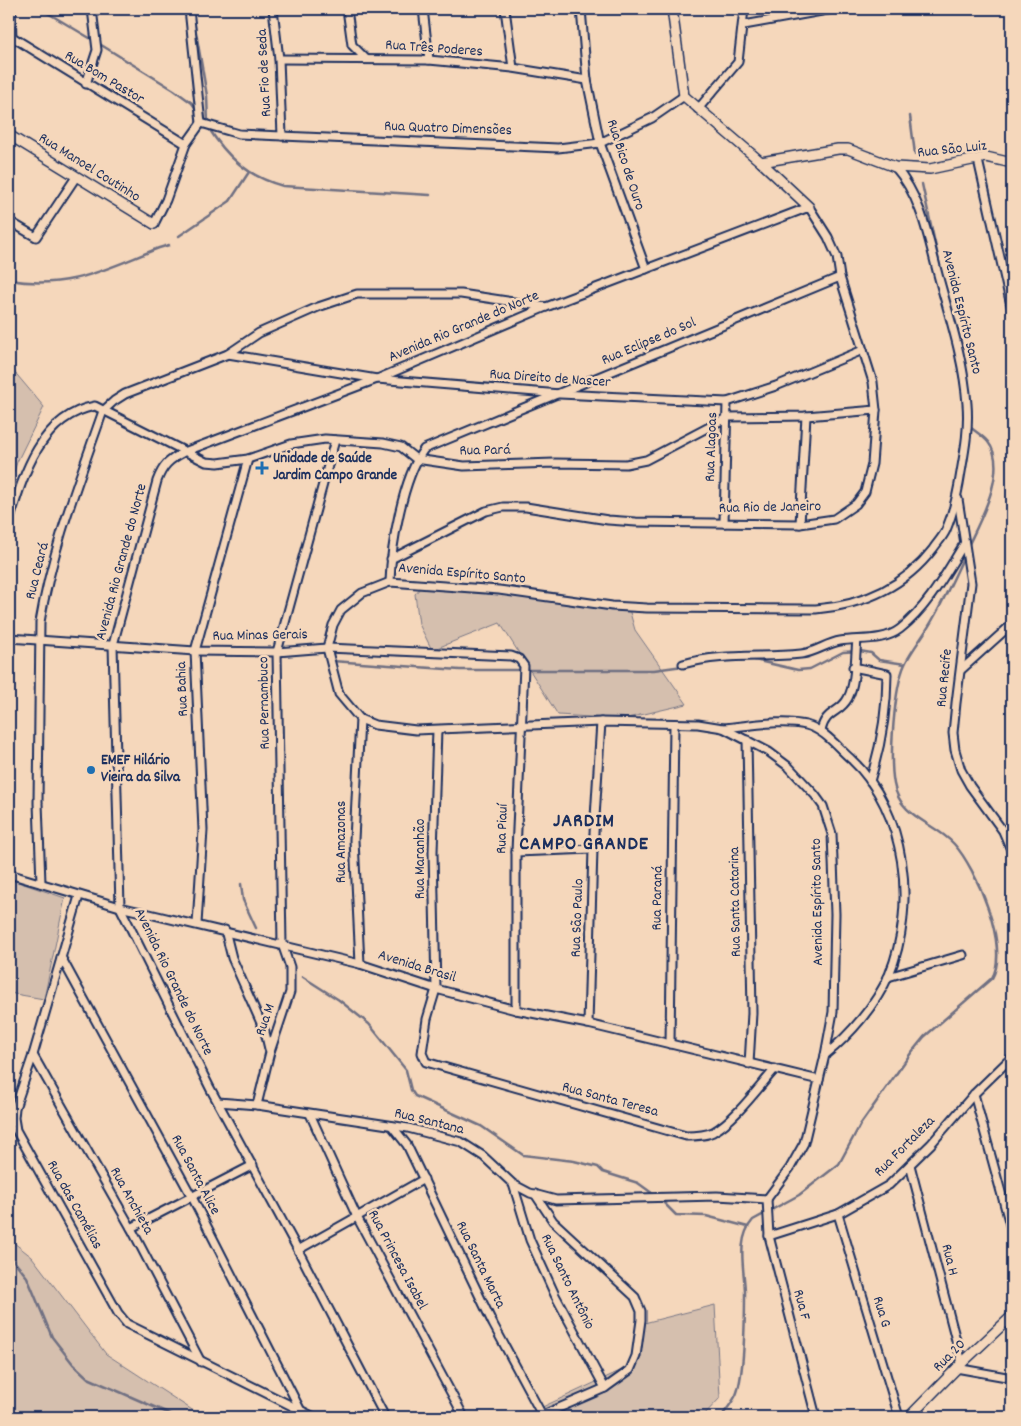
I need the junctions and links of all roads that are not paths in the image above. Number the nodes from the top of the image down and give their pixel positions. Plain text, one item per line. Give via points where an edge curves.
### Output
1 (11, 9) edge
2 (92, 9) edge
3 (189, 9) edge
4 (273, 9) edge
5 (348, 9) edge
6 (423, 9) edge
7 (505, 9) edge
8 (581, 9) edge
9 (672, 9) edge
10 (744, 9) edge
11 (833, 9) edge
12 (785, 12) edge
13 (744, 25) junction
14 (10, 37) edge
15 (366, 58) junction
16 (279, 59) junction
17 (429, 60) junction
18 (513, 68) junction
19 (587, 80) junction
20 (86, 84) junction
21 (684, 96) junction
22 (698, 109) junction
23 (201, 123) junction
24 (9, 135) edge
25 (282, 136) junction
26 (600, 142) junction
27 (186, 144) junction
28 (978, 160) junction
29 (762, 162) junction
30 (1012, 163) edge
31 (895, 167) junction
32 (76, 177) junction
33 (809, 207) junction
34 (9, 221) edge
35 (154, 224) joint
36 (646, 269) junction
37 (840, 277) junction
38 (546, 307) junction
39 (1012, 310) edge
40 (863, 350) junction
41 (228, 354) junction
42 (377, 379) junction
43 (560, 394) junction
44 (727, 402) junction
45 (876, 410) junction
46 (103, 411) junction
47 (806, 416) junction
48 (728, 417) junction
49 (335, 440) junction
50 (184, 452) junction
51 (248, 459) junction
52 (416, 459) junction
53 (958, 493) junction
54 (9, 522) edge
55 (724, 523) junction
56 (800, 524) junction
57 (964, 544) junction
58 (390, 559) junction
59 (390, 582) junction
60 (1012, 624) edge
61 (9, 638) edge
62 (857, 640) junction
63 (41, 641) junction
64 (113, 645) junction
65 (327, 648) junction
66 (195, 651) junction
67 (277, 652) junction
68 (512, 656) joint
69 (683, 664) dead end
70 (854, 667) junction
71 (961, 670) junction
72 (360, 719) junction
73 (601, 722) junction
74 (674, 724) junction
75 (522, 726) junction
76 (723, 728) junction
77 (438, 730) junction
78 (821, 731) junction
79 (747, 740) junction
80 (870, 781) junction
81 (594, 849) junction
82 (516, 852) junction
83 (1012, 852) edge
84 (9, 874) edge
85 (41, 883) junction
86 (79, 896) junction
87 (120, 907) junction
88 (197, 924) junction
89 (225, 930) junction
90 (282, 944) junction
91 (963, 955) dead end
92 (61, 957) junction
93 (360, 964) junction
94 (888, 977) junction
95 (436, 989) junction
96 (516, 1010) junction
97 (588, 1024) junction
98 (670, 1044) junction
99 (270, 1052) junction
100 (422, 1053) joint
101 (34, 1055) junction
102 (825, 1055) junction
103 (1012, 1057) edge
104 (749, 1064) junction
105 (775, 1069) junction
106 (818, 1080) junction
107 (974, 1094) junction
108 (218, 1102) junction
109 (257, 1105) junction
110 (310, 1114) junction
111 (392, 1126) junction
112 (253, 1165) junction
113 (910, 1165) junction
114 (424, 1179) junction
115 (513, 1184) junction
116 (535, 1194) junction
117 (192, 1197) junction
118 (767, 1199) junction
119 (838, 1214) junction
120 (357, 1217) junction
121 (131, 1228) junction
122 (1012, 1232) edge
123 (768, 1236) junction
124 (298, 1250) junction
125 (1012, 1316) edge
126 (201, 1362) junction
127 (959, 1366) junction
128 (1012, 1378) edge
129 (605, 1388) junction
130 (300, 1409) junction
131 (540, 1416) edge
132 (314, 1417) edge
133 (384, 1417) edge
134 (464, 1417) edge
135 (816, 1417) edge
136 (899, 1417) edge
137 (909, 1417) edge

1 - 14 street
2 - 20 street via 97,50
3 - 23 street
4 - 16 street, Rua Fio de Seda
5 - 15 street via 352,45
6 - 17 street
7 - 18 street
8 - 19 street, Rua Bico de Ouro
9 - 21 street
10 - 13 street
11 - 12 street
12 - 13 street
13 - 22 street via 738,62
14 - 20 street, Rua Bom Pastor
15 - 16 street, Rua Três Poderes
15 - 17 street, Rua Três Poderes
16 - 25 street, Rua Fio de Seda
17 - 18 street, Rua Três Poderes
18 - 19 street, Rua Três Poderes
19 - 26 street, Rua Bico de Ouro
20 - 27 street, Rua Bom Pastor
21 - 22 street, Rua Rio de Janeiro
21 - 26 street, Rua Quatro Dimensões via 652,118
22 - 29 street, Rua Rio de Janeiro
23 - 25 street, Rua Quatro Dimensões via 239,134
23 - 27 street
24 - 32 street, Rua Manoel Coutinho
25 - 26 street, Rua Quatro Dimensões via 558,148
26 - 36 street, Rua Bico de Ouro
27 - 35 street
28 - 30 street, Rua São Luiz via 986,157
28 - 31 street, Rua São Luiz via 930,170
28 - 39 street
29 - 31 street via 848,149
29 - 33 street, Rua Rio de Janeiro
31 - 53 street, Avenida Espírito Santo via 906,179 922,216 964,378 967,425
32 - 34 street via 36,237
32 - 35 street, Rua Manoel Coutinho
33 - 36 street, Avenida Rio Grande do Norte
33 - 37 street, Rua Rio de Janeiro via 828,237 837,258
36 - 38 street, Avenida Rio Grande do Norte
37 - 40 street, Rua Rio de Janeiro
37 - 43 street, Rua Eclipse do Sol
38 - 41 street via 461,294 356,294 259,333
38 - 42 street, Avenida Rio Grande do Norte
40 - 44 street, Rua Direito de Nascer via 776,386
40 - 45 street, Rua Rio de Janeiro via 873,382
41 - 42 street, Rua Direito de Nascer
41 - 46 street via 125,394
42 - 43 street, Rua Direito de Nascer
42 - 50 street, Avenida Rio Grande do Norte
43 - 44 street, Rua Direito de Nascer
43 - 52 street, Rua Eclipse do Sol via 437,442 424,448
44 - 48 street, Rua Alagoas
45 - 47 street, Rua Pará
45 - 56 street, Rua Rio de Janeiro via 872,464 862,498 834,518
46 - 50 street, Rua Pará
46 - 54 street via 95,406 81,409 65,419 38,445 23,475
46 - 63 street, Rua Ceará via 64,522 40,622
47 - 48 street, Rua Pará
47 - 56 street
48 - 52 street, Rua Pará via 646,460 626,464 473,466
48 - 55 street, Rua Alagoas
49 - 51 street, Rua Pará via 291,444
49 - 52 street, Rua Pará via 401,447
49 - 67 street, Rua Pernambuco
50 - 51 street, Rua Pará via 218,464
50 - 64 street, Avenida Rio Grande do Norte via 162,467
51 - 66 street, Rua Bahia
52 - 58 street
53 - 57 street, Rua Recife
53 - 59 street, Avenida Espírito Santo via 945,532 927,557 885,590 842,606 648,608 499,590
55 - 56 street, Rua Rio de Janeiro
55 - 58 street, Rua Rio de Janeiro via 608,520 526,507 503,507 486,511
57 - 62 street via 935,591 900,628 891,634
57 - 71 street, Rua Recife via 971,583
58 - 59 street
59 - 65 street, Avenida Espírito Santo via 362,593 341,610
60 - 71 street
61 - 63 street, Rua Minas Gerais
62 - 69 street via 832,643 803,654 717,656
62 - 70 street
63 - 64 street, Rua Minas Gerais
63 - 85 street, Rua Ceará via 38,802
64 - 66 street, Rua Minas Gerais
64 - 87 street, Avenida Rio Grande do Norte
65 - 67 street, Rua Minas Gerais
65 - 68 street, Rua Minas Gerais
65 - 72 street, Avenida Espírito Santo via 339,694
66 - 67 street, Rua Minas Gerais
66 - 88 street, Rua Bahia via 203,830
67 - 90 street, Rua Pernambuco
68 - 75 street, Rua Piauí via 524,666
70 - 78 street via 849,697 826,717
70 - 80 street via 887,674 887,701
71 - 83 street, Rua Recife via 953,733 955,750 961,770 1003,831
72 - 77 street, Avenida Espírito Santo via 398,729
72 - 93 street, Rua Amazonas via 354,840
73 - 74 street, Avenida Espírito Santo
73 - 75 street, Avenida Espírito Santo
73 - 81 street, Rua São Paulo
74 - 76 street, Avenida Espírito Santo
74 - 98 street, Rua Paraná
75 - 77 street, Avenida Espírito Santo
75 - 82 street, Rua Piauí
76 - 78 street via 790,723
76 - 79 street, Avenida Espírito Santo
77 - 95 street, Rua Maranhão via 434,852
78 - 80 street
79 - 102 street, Avenida Espírito Santo via 769,752 803,781 823,806 832,834 833,1012
79 - 104 street, Rua Santa Catarina via 752,1013
80 - 94 street via 881,797 894,830 902,867 903,921 898,950
81 - 82 street
81 - 97 street, Rua São Paulo
82 - 96 street, Rua Piauí
84 - 85 street, Avenida Brasil
85 - 86 street, Avenida Brasil
86 - 87 street, Avenida Brasil
86 - 92 street, Rua das Camélias
87 - 88 street, Avenida Brasil
87 - 108 street, Avenida Rio Grande do Norte
88 - 89 street, Avenida Brasil
89 - 90 street, Avenida Brasil
89 - 99 street via 232,958 265,1032
90 - 93 street, Avenida Brasil
90 - 99 street, Rua M via 290,967 290,992
91 - 94 street
92 - 101 street, Rua das Camélias
92 - 117 street, Rua Santa Alice
93 - 95 street, Avenida Brasil
94 - 102 street via 855,1026
95 - 96 street, Avenida Brasil
95 - 100 street, Rua Maranhão
96 - 97 street, Avenida Brasil
97 - 98 street, Avenida Brasil
98 - 104 street, Avenida Brasil
99 - 109 street, Rua M
100 - 105 street, Rua Santa Teresa via 422,1058 431,1066 686,1136 706,1134 724,1125
101 - 121 street, Rua Anchieta
101 - 126 street, Rua das Camélias via 15,1108 16,1130 122,1319 134,1329
102 - 106 street, Avenida Espírito Santo
103 - 107 street, Rua Fortaleza
104 - 105 street, Avenida Brasil
105 - 106 street, Avenida Brasil
106 - 118 street, Avenida Espírito Santo via 804,1142 794,1162
107 - 113 street, Rua Fortaleza
107 - 122 street
108 - 109 street, Rua Santana
108 - 112 street, Avenida Rio Grande do Norte
109 - 110 street, Rua Santana
110 - 111 street, Rua Santana
110 - 120 street, Rua Princesa Isabel
111 - 114 street, Rua Santa Marta
111 - 115 street, Rua Santana via 473,1148
112 - 117 street
112 - 124 street, Avenida Rio Grande do Norte
113 - 119 street, Rua Fortaleza via 888,1185
113 - 127 street, Rua H
114 - 120 street
114 - 131 street, Rua Santa Marta
115 - 116 street, Rua Santana
115 - 129 street, Rua Santo Antônio via 530,1240
116 - 118 street, Rua Santana via 556,1200 633,1196
116 - 129 street via 553,1221 628,1289 639,1303 641,1320 633,1365 624,1376
117 - 121 street
117 - 130 street, Rua Santa Alice
118 - 123 street, Rua F
119 - 123 street, Rua Fortaleza
119 - 136 street, Rua G
120 - 124 street
120 - 134 street, Rua Princesa Isabel
121 - 126 street, Rua Anchieta
123 - 135 street, Rua F
124 - 133 street, Avenida Rio Grande do Norte
125 - 127 street, Rua 20
126 - 130 street, Rua das Camélias
127 - 128 street
127 - 137 street, Rua 20
129 - 131 street
130 - 132 street, Rua das Camélias

